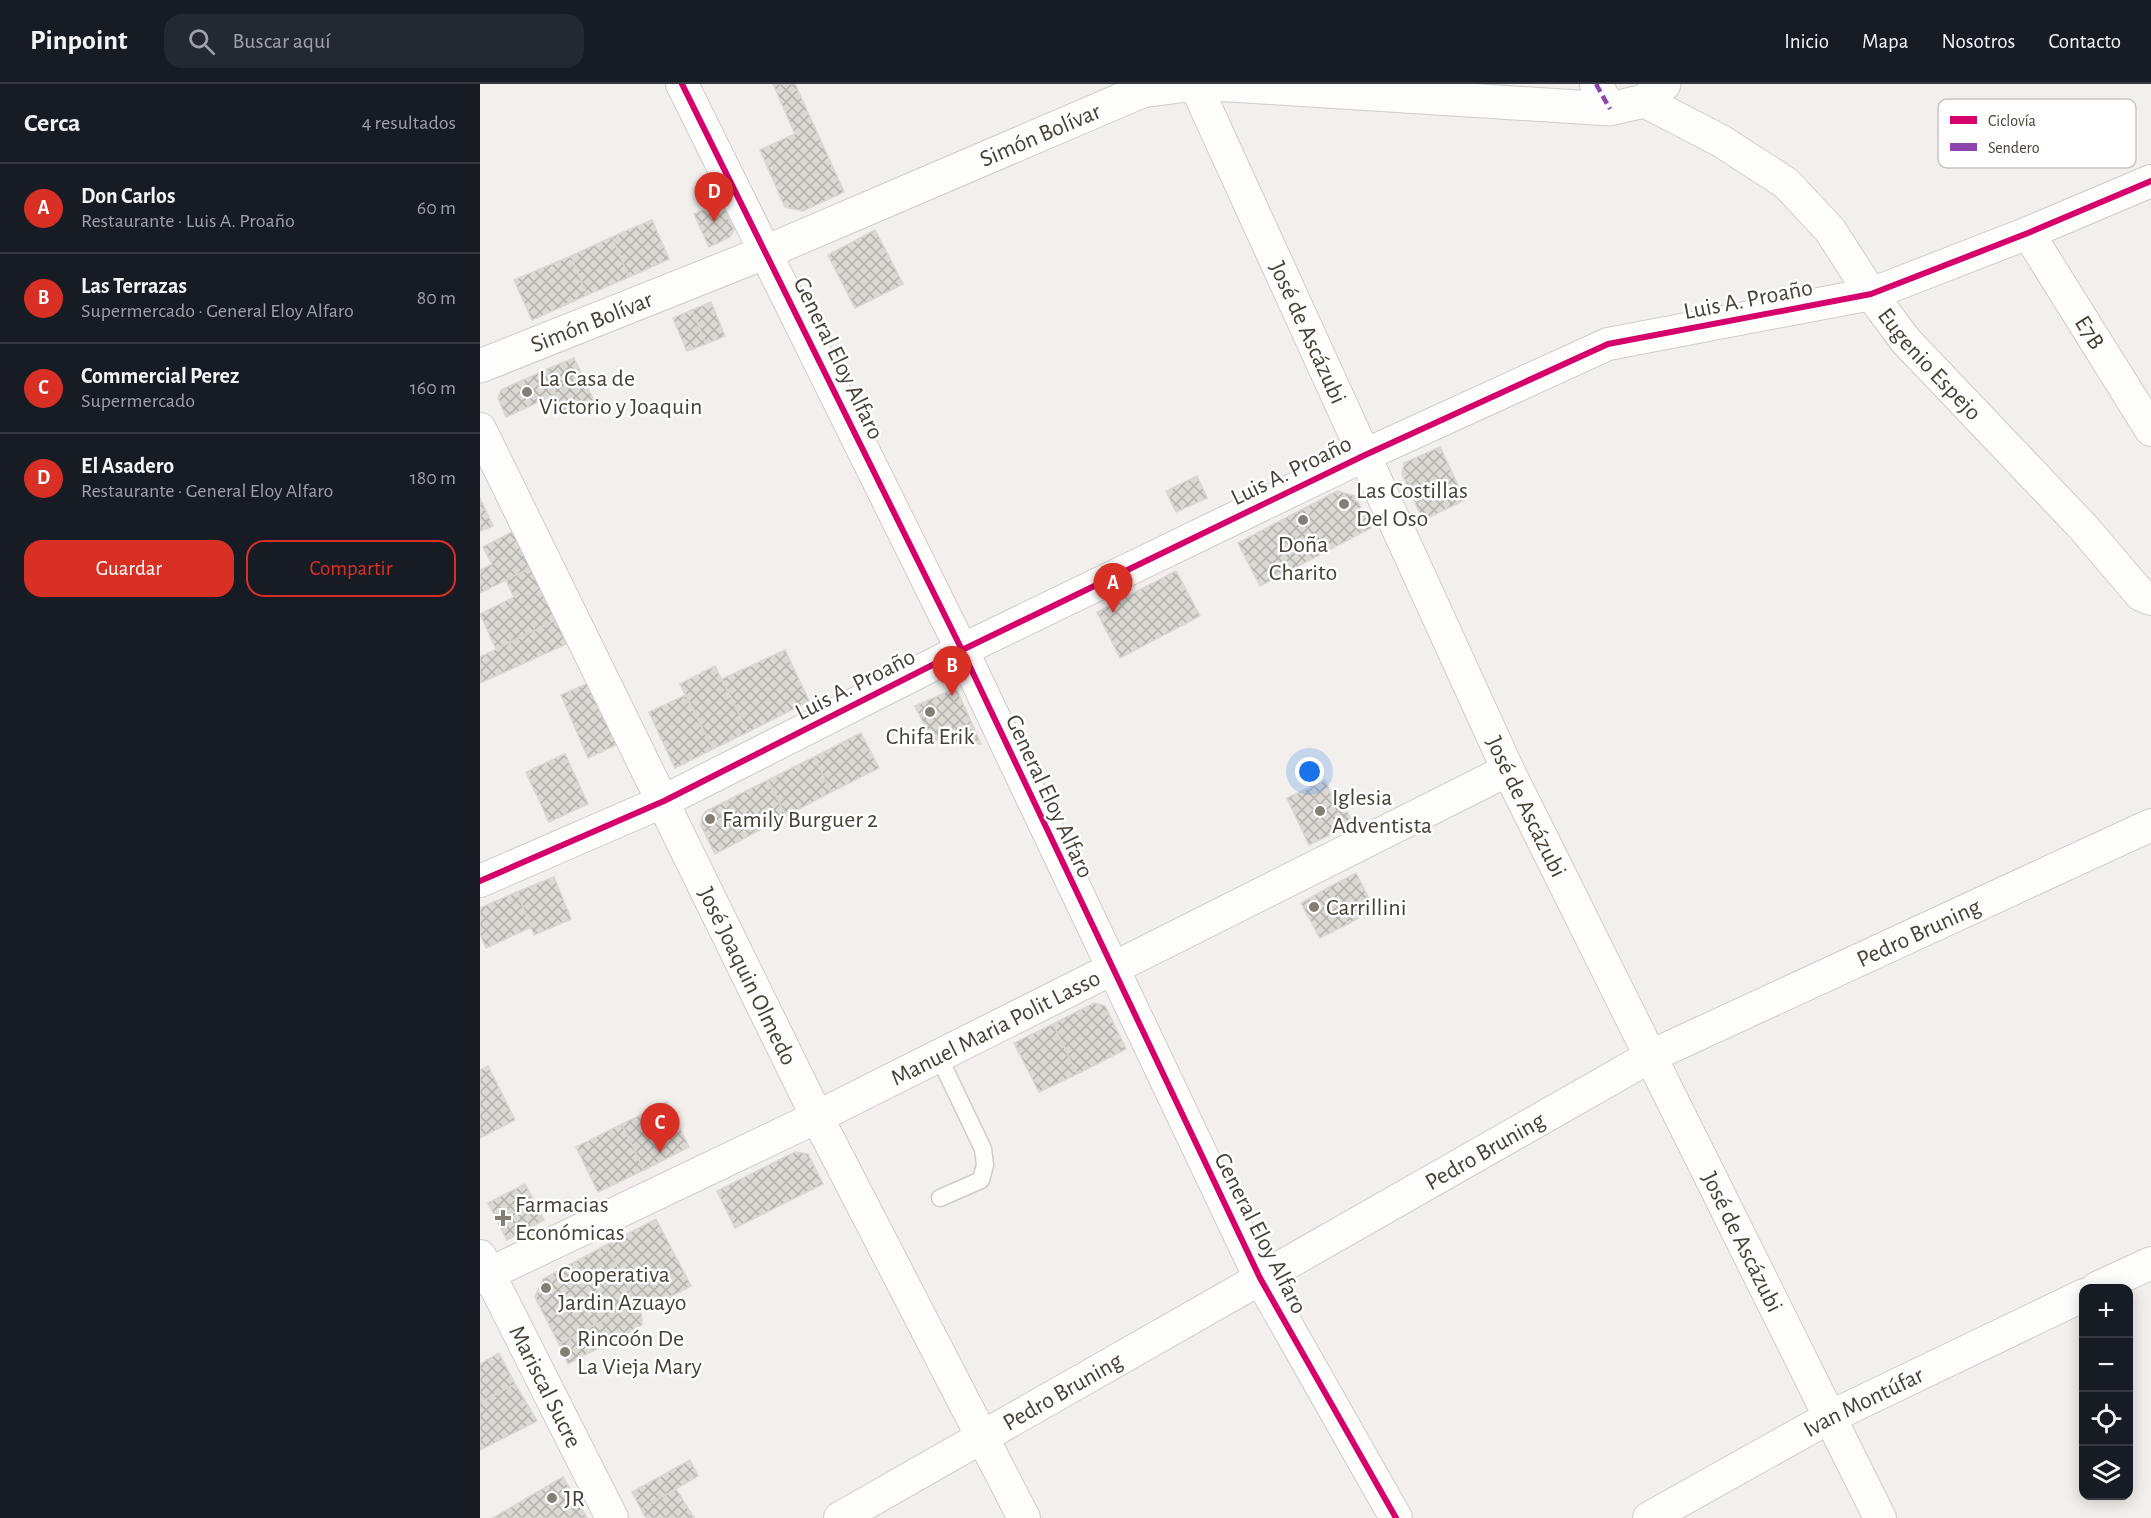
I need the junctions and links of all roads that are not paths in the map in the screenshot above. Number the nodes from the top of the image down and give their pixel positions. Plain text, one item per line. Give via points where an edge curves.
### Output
1 (682, 84) edge
2 (1195, 84) edge
3 (1654, 92) edge
4 (1603, 97) edge
5 (2151, 181) edge
6 (2028, 233) junction
7 (766, 252) junction
8 (1871, 294) junction
9 (480, 366) edge
10 (480, 429) edge
11 (2151, 430) edge
12 (1365, 454) junction
13 (2151, 599) edge
14 (962, 650) junction
15 (1508, 770) junction
16 (664, 801) junction
17 (2151, 825) edge
18 (480, 881) edge
19 (1112, 971) junction
20 (1651, 1056) junction
21 (939, 1057) junction
22 (817, 1117) junction
23 (940, 1198) dead end
24 (2151, 1263) edge
25 (483, 1269) edge
26 (1260, 1278) junction
27 (2106, 1284) edge
28 (2079, 1297) edge
29 (1830, 1417) junction
30 (983, 1437) junction
31 (612, 1518) edge
32 (840, 1518) edge
33 (1024, 1518) edge
34 (1396, 1518) edge
35 (1649, 1518) edge
36 (1880, 1518) edge

1 - 7 street, General Eloy Alfaro
2 - 4 street, Simón Bolívar
2 - 7 street, Simón Bolívar via 1142,92
2 - 12 street, José de Ascázubi
3 - 4 street, Simón Bolívar
3 - 8 street, Eugenio Espejo via 1785,183 1830,230
5 - 6 street, Luis A. Proaño
6 - 8 street, Luis A. Proaño
6 - 11 street, E7B
7 - 9 street, Simón Bolívar
7 - 14 street, General Eloy Alfaro
8 - 12 street, Luis A. Proaño via 1608,344
8 - 13 street, Eugenio Espejo via 1906,340 2083,527 2141,595
10 - 16 street, José Joaquin Olmedo
12 - 14 street, Luis A. Proaño
12 - 15 street, José de Ascázubi
14 - 16 street, Luis A. Proaño
14 - 19 street, General Eloy Alfaro
15 - 19 street, Manuel Maria Polit Lasso
15 - 20 street, José de Ascázubi
16 - 18 street, Luis A. Proaño
16 - 22 street, José Joaquin Olmedo
17 - 20 street, Pedro Bruning
19 - 21 street, Manuel Maria Polit Lasso
19 - 26 street, General Eloy Alfaro
20 - 26 street, Pedro Bruning
20 - 29 street, José de Ascázubi
21 - 22 street, Manuel Maria Polit Lasso
21 - 23 lane via 983,1149 985,1165 981,1180
22 - 25 street, Manuel Maria Polit Lasso
22 - 30 street, José Joaquin Olmedo
24 - 27 street
25 - 31 street, Mariscal Sucre
26 - 30 street, Pedro Bruning
26 - 34 street, General Eloy Alfaro
28 - 29 street, Ivan Montúfar
29 - 35 street, Ivan Montúfar
29 - 36 street, José de Ascázubi
30 - 32 street, Pedro Bruning
30 - 33 street, José Joaquin Olmedo

